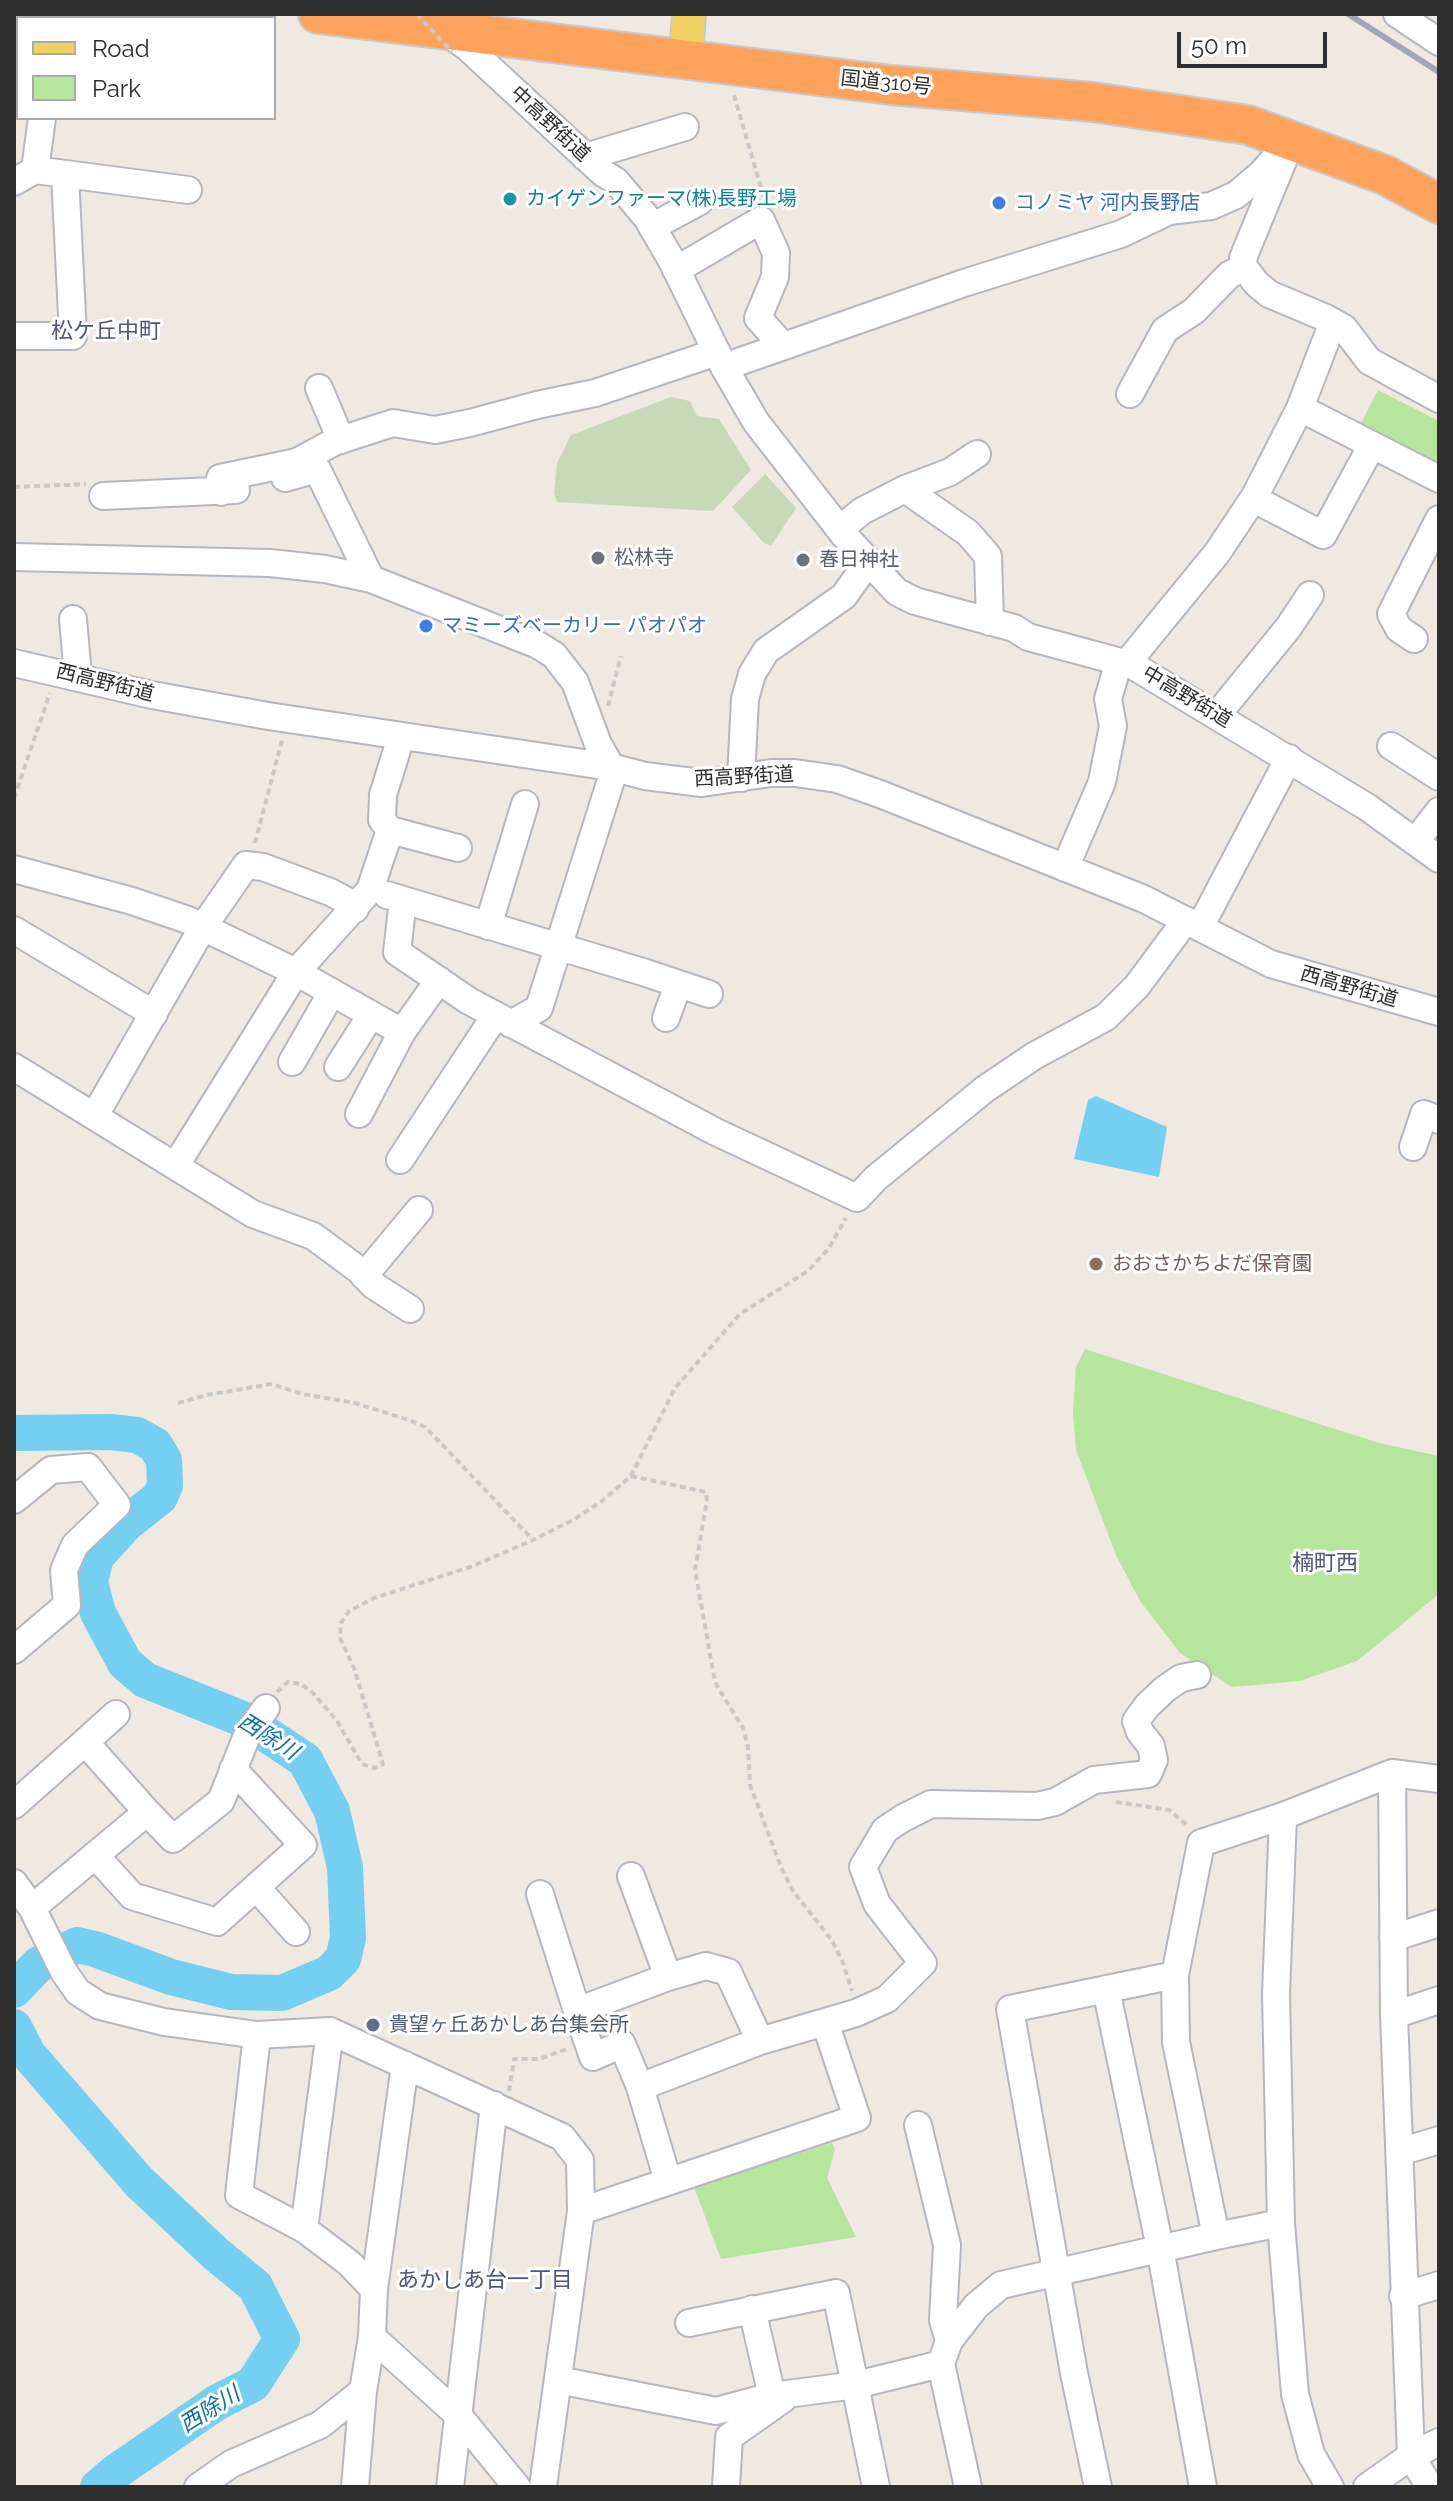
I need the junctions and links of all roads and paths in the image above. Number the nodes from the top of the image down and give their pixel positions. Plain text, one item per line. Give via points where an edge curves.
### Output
1 (318, 14) edge
2 (689, 14) edge
3 (1397, 14) edge
4 (435, 27) edge
5 (1439, 42) edge
6 (686, 57) junction
7 (724, 62) junction
8 (41, 120) edge
9 (685, 127) dead end
10 (1290, 141) junction
11 (585, 157) junction
12 (65, 174) junction
13 (24, 176) edge
14 (188, 190) dead end
15 (700, 201) dead end
16 (1439, 204) edge
17 (761, 220) junction
18 (652, 227) junction
19 (1244, 267) junction
20 (676, 270) junction
21 (1333, 322) junction
22 (14, 336) edge
23 (783, 346) junction
24 (720, 360) junction
25 (319, 388) dead end
26 (1130, 394) dead end
27 (1439, 399) edge
28 (1300, 408) junction
29 (341, 440) junction
30 (1372, 445) junction
31 (977, 454) dead end
32 (1439, 479) edge
33 (905, 489) junction
34 (221, 492) junction
35 (103, 496) dead end
36 (1254, 499) junction
37 (1439, 519) edge
38 (840, 529) junction
39 (14, 557) edge
40 (868, 562) junction
41 (371, 579) junction
42 (1310, 595) dead end
43 (73, 619) dead end
44 (990, 622) junction
45 (1414, 639) dead end
46 (621, 656) dead end
47 (14, 663) edge
48 (1127, 663) junction
49 (68, 674) junction
50 (1217, 715) junction
51 (287, 719) junction
52 (401, 737) junction
53 (1391, 746) dead end
54 (604, 755) junction
55 (1289, 758) junction
56 (1439, 777) edge
57 (741, 778) junction
58 (14, 798) edge
59 (525, 804) dead end
60 (1439, 811) edge
61 (390, 830) junction
62 (1416, 841) junction
63 (458, 848) dead end
64 (1439, 859) edge
65 (249, 865) junction
66 (1065, 868) junction
67 (14, 869) edge
68 (362, 900) junction
69 (403, 900) junction
70 (1193, 924) junction
71 (488, 926) junction
72 (203, 927) junction
73 (14, 930) edge
74 (560, 947) junction
75 (296, 972) junction
76 (439, 980) junction
77 (678, 985) junction
78 (332, 992) junction
79 (709, 994) dead end
80 (1439, 1012) edge
81 (154, 1014) junction
82 (371, 1015) junction
83 (666, 1018) dead end
84 (503, 1020) junction
85 (402, 1032) junction
86 (292, 1062) dead end
87 (14, 1067) edge
88 (338, 1067) dead end
89 (359, 1114) dead end
90 (95, 1115) junction
91 (1439, 1120) edge
92 (1413, 1147) dead end
93 (400, 1160) dead end
94 (176, 1165) junction
95 (857, 1198) junction
96 (419, 1210) dead end
97 (364, 1276) junction
98 (410, 1309) dead end
99 (178, 1403) dead end
100 (631, 1476) junction
101 (14, 1500) edge
102 (533, 1540) junction
103 (14, 1650) edge
104 (1197, 1675) dead end
105 (266, 1708) joint
106 (116, 1714) dead end
107 (85, 1742) junction
108 (233, 1769) junction
109 (1392, 1773) junction
110 (1439, 1779) edge
111 (1071, 1793) junction
112 (14, 1805) edge
113 (147, 1812) junction
114 (1283, 1816) junction
115 (1201, 1843) junction
116 (95, 1855) junction
117 (631, 1876) dead end
118 (14, 1883) edge
119 (256, 1887) junction
120 (540, 1894) dead end
121 (32, 1908) junction
122 (1439, 1923) edge
123 (296, 1932) dead end
124 (1393, 1938) junction
125 (1175, 1975) junction
126 (668, 1977) junction
127 (1106, 1989) junction
128 (1439, 2000) edge
129 (577, 2011) junction
130 (859, 2012) junction
131 (1394, 2015) junction
132 (825, 2022) junction
133 (330, 2031) junction
134 (257, 2035) junction
135 (588, 2041) junction
136 (760, 2041) junction
137 (405, 2065) junction
138 (640, 2087) junction
139 (500, 2108) junction
140 (918, 2125) dead end
141 (1439, 2140) edge
142 (1400, 2152) junction
143 (668, 2181) junction
144 (581, 2211) junction
145 (1281, 2223) junction
146 (304, 2229) junction
147 (1216, 2236) junction
148 (1160, 2248) junction
149 (1058, 2270) junction
150 (1439, 2285) edge
151 (374, 2289) junction
152 (1403, 2296) junction
153 (752, 2309) junction
154 (689, 2323) dead end
155 (372, 2337) junction
156 (945, 2352) junction
157 (558, 2380) junction
158 (856, 2385) junction
159 (363, 2391) junction
160 (780, 2396) junction
161 (458, 2415) junction
162 (1439, 2442) edge
163 (1411, 2456) junction
164 (198, 2487) edge
165 (355, 2487) edge
166 (450, 2487) edge
167 (517, 2487) edge
168 (543, 2487) edge
169 (726, 2487) edge
170 (876, 2487) edge
171 (968, 2487) edge
172 (1098, 2487) edge
173 (1203, 2487) edge
174 (1330, 2487) edge
175 (1367, 2487) edge
176 (1430, 2487) edge

1 - 4 highway, 国道310号
2 - 6 main road
3 - 5 street
4 - 4 path, bridge
4 - 6 highway, 国道310号
4 - 11 street, 中高野街道 via 467,47
6 - 7 highway, 国道310号
7 - 10 highway, 国道310号 via 891,85 1093,102 1248,125
7 - 17 path via 769,219
8 - 13 street
9 - 11 street
10 - 16 highway, 国道310号 via 1385,175
10 - 19 street via 1243,258
10 - 23 street via 1236,195 1211,206 1169,211 1121,234
11 - 18 street, 中高野街道 via 616,181
12 - 13 street
12 - 14 street
12 - 22 street via 73,336
15 - 18 street
17 - 20 street
17 - 23 street via 776,253 775,277 758,318
18 - 20 street, 中高野街道
19 - 21 street via 1269,294
19 - 26 street via 1165,330
20 - 24 street, 中高野街道
21 - 27 street via 1344,328 1369,361
21 - 28 street
23 - 24 street
24 - 29 street via 470,423 435,430 393,423
24 - 38 street, 中高野街道 via 756,422
25 - 29 street
28 - 30 street
28 - 36 street
29 - 34 street via 297,462 220,478
30 - 32 street
30 - 36 street via 1323,535
31 - 33 street via 950,472
33 - 38 street
33 - 44 street via 968,533 988,556
34 - 35 street
34 - 41 street via 317,469
36 - 48 street
37 - 45 street via 1391,614 1399,629
38 - 40 street, 中高野街道
39 - 41 street via 270,563
40 - 44 street, 中高野街道 via 897,592 915,601
40 - 57 street via 844,596 766,651 752,674 745,699
41 - 54 street via 554,655 575,682
42 - 50 street
43 - 49 street
44 - 48 street, 中高野街道
46 - 54 path
47 - 49 street, 西高野街道
48 - 50 street, 中高野街道
48 - 66 street via 1117,668 1108,699 1113,726 1102,782
49 - 51 street, 西高野街道
49 - 58 path
50 - 55 street, 中高野街道
51 - 52 street, 西高野街道
51 - 65 path
52 - 54 street, 西高野街道
52 - 61 street via 383,795 382,820
53 - 56 street
54 - 57 street, 西高野街道 via 645,776 702,783
54 - 74 street via 607,797
55 - 62 street, 中高野街道
55 - 70 street
57 - 66 street, 西高野街道 via 795,773 837,779
59 - 71 street
60 - 62 street
61 - 63 street
61 - 68 street
62 - 64 street, 中高野街道
65 - 68 street via 347,901
65 - 72 street
66 - 70 street, 西高野街道
67 - 72 street via 132,901
68 - 69 street
68 - 75 street
69 - 71 street
69 - 76 street via 397,952
70 - 80 street, 西高野街道 via 1271,964
70 - 95 street via 1106,1017 985,1089
71 - 74 street
72 - 75 street
72 - 81 street
73 - 81 street
74 - 77 street
74 - 84 street via 539,1008
75 - 78 street
75 - 94 street
76 - 84 street
76 - 85 street
77 - 79 street
77 - 83 street
78 - 82 street
78 - 86 street
81 - 90 street
82 - 85 street
82 - 88 street
84 - 93 street
84 - 95 street via 716,1132
85 - 89 street
87 - 90 street
90 - 94 street
91 - 92 street via 1424,1114
94 - 97 street via 253,1214 313,1236
95 - 100 path via 829,1248 808,1271 740,1314 675,1388
96 - 97 street
97 - 98 street
99 - 102 path via 272,1384 409,1420 425,1427
100 - 102 path via 573,1520
100 - 130 path via 706,1492 695,1570 714,1676 743,1728 750,1785 781,1867 831,1939
101 - 103 street via 51,1470 88,1467 117,1505 75,1545 64,1570 67,1605
102 - 105 path via 349,1611 340,1638 383,1764 362,1764 337,1721 301,1684 288,1682
104 - 111 street via 1165,1689 1136,1721 1151,1746 1154,1760 1148,1774 1094,1780
105 - 108 street
106 - 107 street
107 - 112 street
107 - 113 street
108 - 113 street via 221,1801 173,1839
108 - 119 street via 303,1845
109 - 110 street
109 - 114 street
109 - 124 street
111 - 115 path via 1169,1810
111 - 130 street via 1037,1806 931,1804 885,1830 863,1867 877,1904 923,1963 887,1999
113 - 116 street
114 - 115 street
114 - 145 street via 1276,1994
115 - 125 street
116 - 119 street via 132,1896 217,1922
116 - 121 street
117 - 126 street
118 - 121 street
119 - 123 street
120 - 129 street
121 - 134 street via 64,1972 78,1992 100,2006 164,2022
122 - 124 street
124 - 131 street
125 - 127 street
125 - 147 street via 1176,2042
126 - 129 street
126 - 136 street via 706,1966 728,1972
127 - 148 street
127 - 149 street via 1010,2009
128 - 131 street
129 - 135 street
130 - 132 street
131 - 142 street
132 - 136 street
132 - 143 street via 857,2118
133 - 134 street
133 - 137 street
133 - 146 street
134 - 146 street via 239,2195
135 - 138 street via 593,2057 622,2044
135 - 139 path via 539,2059 514,2059
136 - 138 street
137 - 139 street
137 - 151 street
138 - 143 street
139 - 144 street via 562,2137 580,2160
139 - 161 street
140 - 156 street via 947,2245
141 - 142 street
142 - 152 street
143 - 144 street
144 - 157 street
145 - 147 street
145 - 174 street via 1295,2394 1311,2454
146 - 151 street
147 - 148 street
148 - 149 street
148 - 173 street
149 - 156 street via 1001,2285 976,2306
149 - 172 street
150 - 152 street
151 - 155 street
152 - 163 street
153 - 154 street
153 - 158 street via 836,2293
153 - 160 street
155 - 159 street
155 - 161 street
156 - 158 street
156 - 171 street
157 - 160 street via 716,2411
157 - 168 street
158 - 160 street
158 - 170 street
159 - 164 street via 320,2425 231,2464
159 - 165 street
160 - 169 street via 729,2437
161 - 166 street
161 - 167 street
162 - 163 street
163 - 175 street
163 - 176 street

